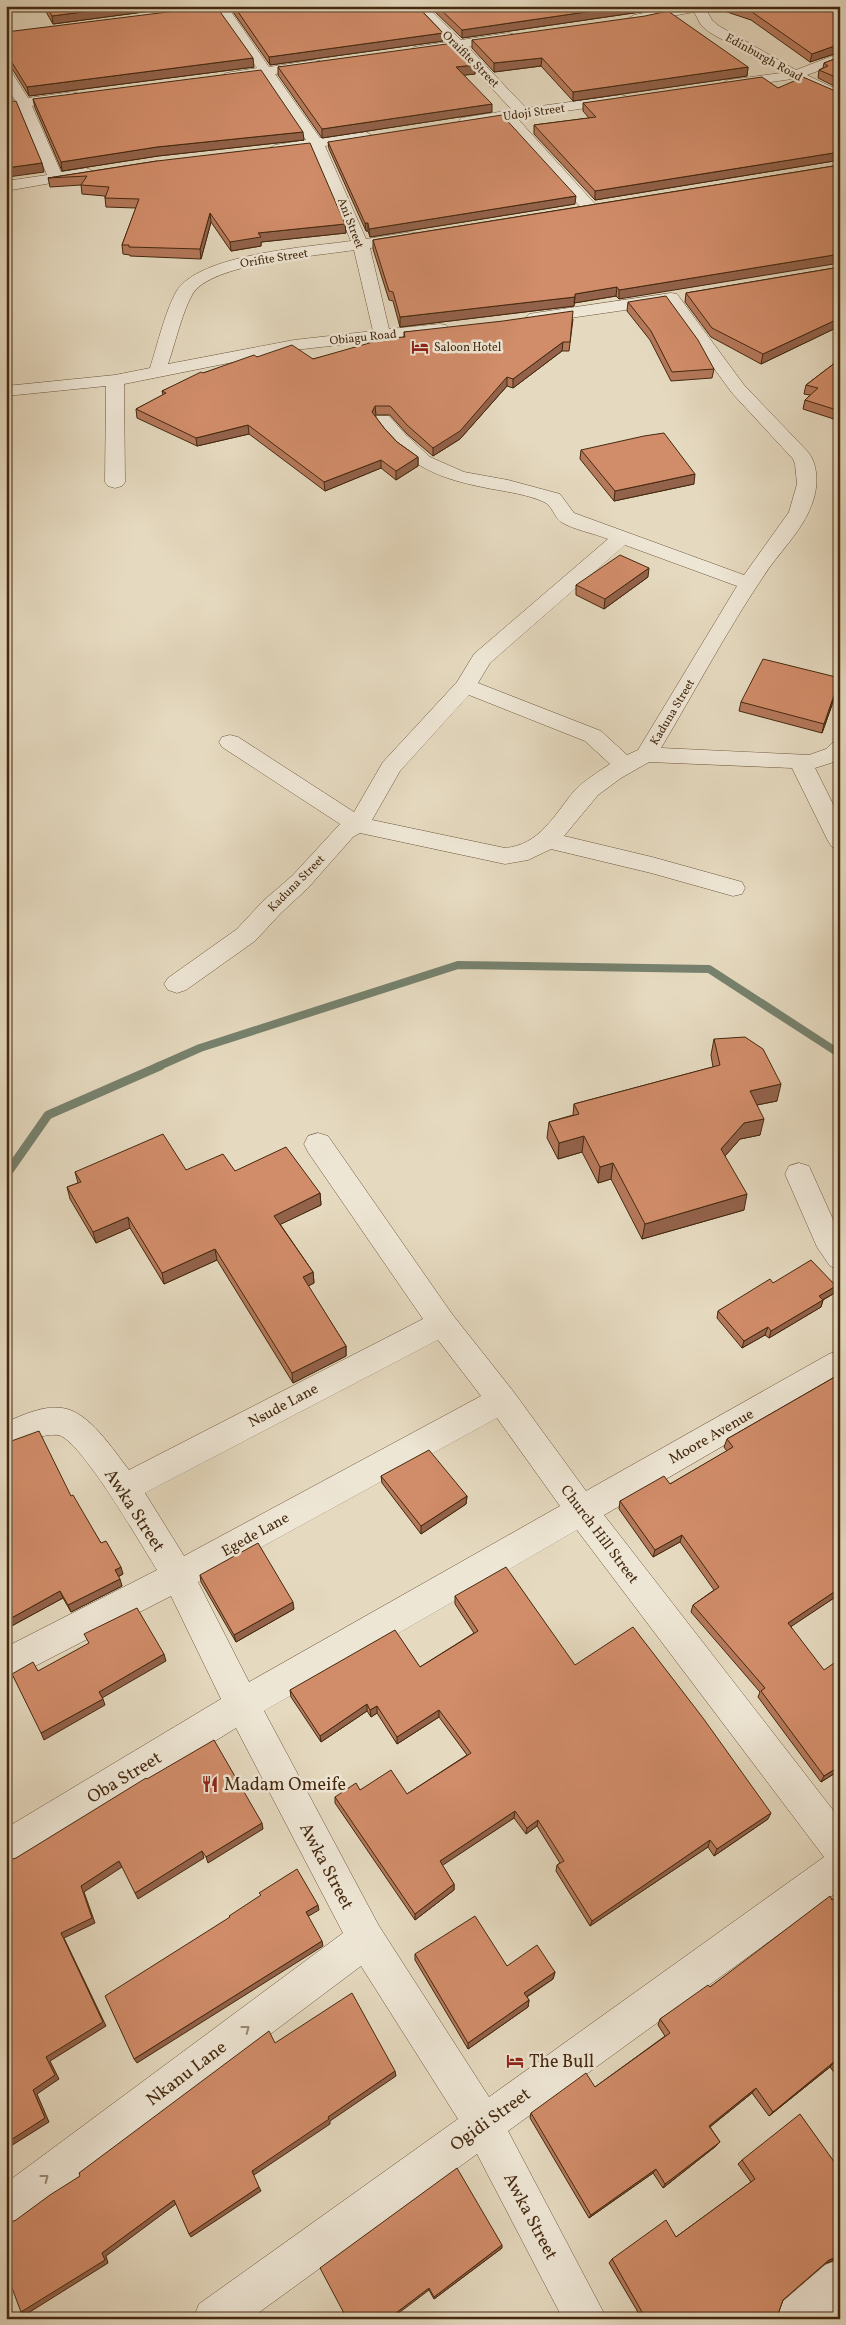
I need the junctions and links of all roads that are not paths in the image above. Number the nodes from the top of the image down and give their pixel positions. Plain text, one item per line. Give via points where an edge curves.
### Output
1 (239, 6) edge
2 (418, 6) edge
3 (221, 7) edge
4 (700, 7) edge
5 (203, 11) edge
6 (625, 21) edge
7 (521, 35) edge
8 (457, 44) junction
9 (403, 52) edge
10 (840, 57) edge
11 (331, 62) edge
12 (266, 71) junction
13 (6, 74) edge
14 (795, 75) junction
15 (216, 78) edge
16 (713, 86) edge
17 (82, 95) edge
18 (636, 97) edge
19 (840, 97) edge
20 (24, 103) junction
21 (6, 105) edge
22 (522, 114) junction
23 (507, 116) junction
24 (451, 124) edge
25 (377, 135) edge
26 (317, 145) junction
27 (256, 151) edge
28 (98, 171) edge
29 (56, 178) junction
30 (6, 186) edge
31 (609, 205) edge
32 (590, 208) junction
33 (570, 211) edge
34 (426, 234) edge
35 (361, 245) junction
36 (521, 320) edge
37 (456, 327) edge
38 (382, 334) junction
39 (157, 372) junction
40 (115, 380) junction
41 (8, 388) edge
42 (383, 420) edge
43 (115, 482) dead end
44 (623, 536) junction
45 (748, 582) junction
46 (465, 686) junction
47 (230, 742) dead end
48 (840, 748) edge
49 (646, 755) junction
50 (800, 762) junction
51 (624, 765) junction
52 (358, 825) junction
53 (546, 840) junction
54 (840, 841) edge
55 (733, 888) dead end
56 (178, 984) dead end
57 (318, 1144) dead end
58 (799, 1174) dead end
59 (840, 1258) edge
60 (442, 1323) junction
61 (840, 1363) edge
62 (502, 1400) junction
63 (6, 1436) edge
64 (124, 1488) junction
65 (581, 1510) junction
66 (178, 1576) junction
67 (6, 1665) edge
68 (242, 1705) junction
69 (6, 1849) edge
70 (840, 1849) edge
71 (840, 1868) edge
72 (366, 1939) junction
73 (483, 2124) junction
74 (6, 2208) edge
75 (840, 2280) edge
76 (214, 2319) edge
77 (586, 2319) edge
78 (795, 2319) edge

1 - 3 street
2 - 8 street, Oraifite Street
3 - 5 street
3 - 12 street, Ani Street
4 - 6 street
4 - 14 street, Edinburgh Road via 706,22 714,28
7 - 8 street
8 - 9 street
8 - 22 street, Oraifite Street
10 - 14 street
11 - 12 street
12 - 15 street
12 - 26 street, Ani Street
13 - 20 street
14 - 16 street
14 - 19 street, Edinburgh Road
17 - 20 street
18 - 22 street, Udoji Street
20 - 21 street
20 - 29 street
22 - 23 street, Udoji Street
23 - 24 street, Udoji Street
23 - 32 street
25 - 26 street
26 - 27 street
26 - 35 street, Ani Street
28 - 29 street
29 - 30 street
31 - 32 street
32 - 33 street
34 - 35 street, Orifite Street
35 - 38 street, Ani Street
35 - 39 street, Orifite Street via 238,263 198,278 184,293
36 - 45 street, Kaduna Street via 681,296 738,389 789,441 808,469 799,512
37 - 38 street, Obiagu Road
38 - 39 street, Obiagu Road via 294,345
39 - 40 street, Obiagu Road
40 - 41 street, Obiagu Road
40 - 43 street
42 - 44 street via 423,462 459,477 553,498 567,517
44 - 45 street
44 - 46 street via 482,659
45 - 49 street, Kaduna Street
46 - 51 street via 593,736
46 - 52 street via 391,767
47 - 52 street
48 - 50 street via 821,759
49 - 50 street
49 - 51 street, Kaduna Street
50 - 54 street
51 - 53 street, Kaduna Street via 585,794 572,814
52 - 53 street, Kaduna Street via 505,856 534,850
52 - 56 street, Kaduna Street via 345,831 300,882 246,935
53 - 55 street
57 - 60 street, Church Hill Street
58 - 59 street via 827,1239
60 - 62 street, Church Hill Street
60 - 64 street, Nsude Lane
61 - 65 street, Moore Avenue
62 - 65 street, Church Hill Street
62 - 66 street, Egede Lane
63 - 64 street, Awka Street via 32,1425 62,1421 80,1432
64 - 66 street, Awka Street
65 - 68 street, Moore Avenue
65 - 70 street, Church Hill Street
66 - 67 street, Egede Lane
66 - 68 street, Awka Street
68 - 69 street, Oba Street
68 - 72 street, Awka Street
71 - 73 street, Ogidi Street
72 - 73 street, Awka Street
74 -> 72 street, Nkanu Lane
73 - 76 street, Ogidi Street
73 - 77 street, Awka Street
75 - 78 street

